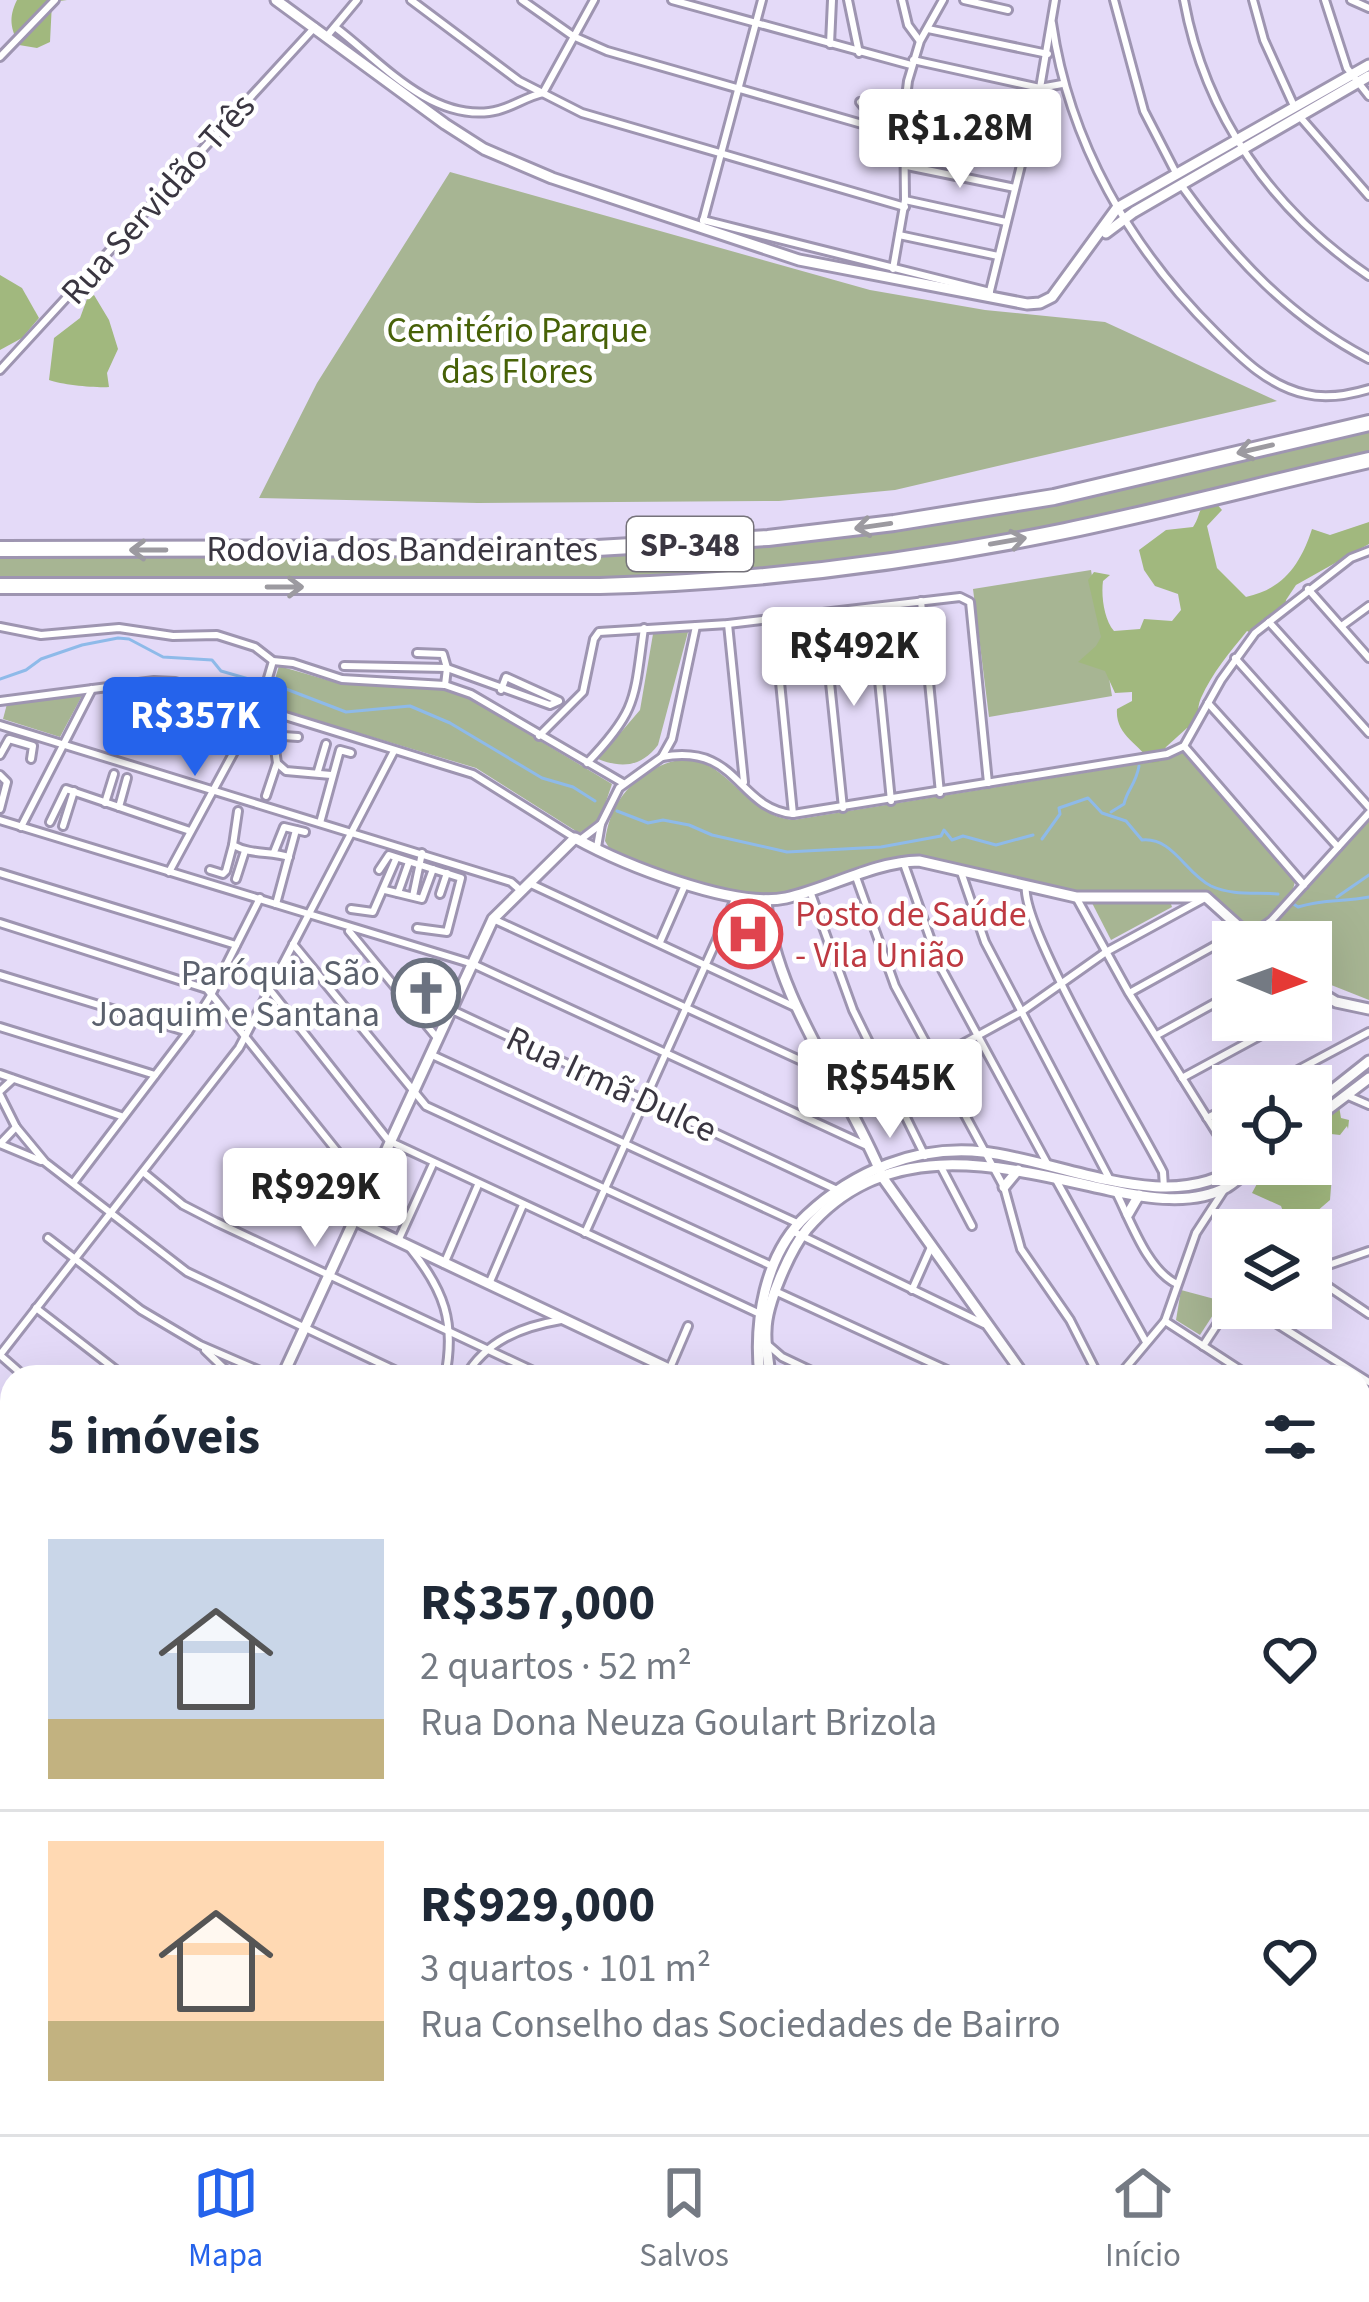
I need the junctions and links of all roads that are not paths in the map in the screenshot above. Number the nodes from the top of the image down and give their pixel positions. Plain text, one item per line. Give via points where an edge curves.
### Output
1 (56, 0) edge
2 (276, 0) edge
3 (357, 0) edge
4 (412, 0) edge
5 (522, 0) edge
6 (593, 0) edge
7 (672, 0) edge
8 (762, 0) edge
9 (832, 0) edge
10 (848, 0) edge
11 (902, 0) edge
12 (943, 0) edge
13 (964, 0) edge
14 (1055, 0) edge
15 (1114, 0) edge
16 (1184, 0) edge
17 (1253, 0) edge
18 (1325, 0) edge
19 (1351, 0) edge
20 (1369, 8) edge
21 (1008, 10) dead end
22 (756, 22) junction
23 (1052, 22) junction
24 (315, 27) junction
25 (928, 29) junction
26 (331, 31) junction
27 (573, 37) junction
28 (920, 41) junction
29 (830, 45) junction
30 (859, 53) junction
31 (1048, 54) junction
32 (0, 58) edge
33 (912, 63) junction
34 (1058, 64) junction
35 (1369, 65) edge
36 (393, 74) junction
37 (1360, 78) edge
38 (1063, 84) junction
39 (1040, 88) junction
40 (738, 89) junction
41 (396, 92) junction
42 (543, 93) junction
43 (905, 95) junction
44 (1369, 95) edge
45 (860, 102) dead end
46 (435, 103) junction
47 (423, 110) junction
48 (1298, 114) junction
49 (1032, 120) junction
50 (884, 132) junction
51 (904, 134) junction
52 (1239, 147) junction
53 (1024, 154) junction
54 (721, 155) junction
55 (907, 166) junction
56 (1180, 180) junction
57 (1015, 188) junction
58 (1369, 196) edge
59 (905, 203) junction
60 (1117, 208) junction
61 (1123, 220) junction
62 (1006, 222) junction
63 (701, 225) junction
64 (899, 235) junction
65 (1094, 242) junction
66 (998, 256) junction
67 (892, 275) junction
68 (1369, 276) edge
69 (989, 295) junction
70 (1369, 358) edge
71 (0, 370) edge
72 (1369, 389) edge
73 (1369, 423) edge
74 (1369, 460) edge
75 (0, 549) edge
76 (1369, 551) edge
77 (0, 586) edge
78 (1308, 589) junction
79 (921, 601) junction
80 (1369, 606) edge
81 (872, 610) junction
82 (824, 614) junction
83 (774, 619) junction
84 (1269, 622) junction
85 (728, 624) junction
86 (696, 626) junction
87 (1342, 626) junction
88 (0, 627) edge
89 (644, 627) junction
90 (417, 653) dead end
91 (1235, 658) junction
92 (1369, 658) edge
93 (273, 661) junction
94 (344, 666) dead end
95 (447, 668) junction
96 (445, 685) junction
97 (92, 689) junction
98 (501, 690) junction
99 (2, 703) edge
100 (1208, 703) junction
101 (257, 709) junction
102 (0, 723) edge
103 (1369, 733) edge
104 (539, 736) junction
105 (298, 737) dead end
106 (326, 744) dead end
107 (62, 745) junction
108 (1184, 746) junction
109 (741, 748) junction
110 (394, 751) junction
111 (0, 754) edge
112 (352, 754) dead end
113 (662, 757) junction
114 (31, 760) dead end
115 (277, 763) junction
116 (587, 763) junction
117 (725, 768) junction
118 (318, 771) junction
119 (114, 774) dead end
120 (331, 775) junction
121 (0, 776) edge
122 (127, 778) dead end
123 (622, 782) junction
124 (988, 783) junction
125 (744, 786) junction
126 (213, 790) junction
127 (74, 791) junction
128 (940, 793) junction
129 (266, 796) dead end
130 (891, 801) junction
131 (105, 803) junction
132 (118, 807) junction
133 (0, 808) edge
134 (844, 808) junction
135 (1369, 810) edge
136 (238, 811) dead end
137 (793, 814) junction
138 (0, 820) edge
139 (50, 822) dead end
140 (602, 822) junction
141 (320, 823) junction
142 (63, 826) dead end
143 (21, 827) junction
144 (190, 831) junction
145 (354, 832) junction
146 (578, 839) junction
147 (233, 845) junction
148 (1338, 847) junction
149 (245, 850) junction
150 (597, 850) junction
151 (274, 852) junction
152 (422, 853) junction
153 (290, 857) junction
154 (396, 859) junction
155 (903, 861) junction
156 (409, 862) junction
157 (422, 866) junction
158 (433, 868) junction
159 (960, 869) junction
160 (210, 870) dead end
161 (379, 870) dead end
162 (169, 872) junction
163 (0, 873) edge
164 (447, 873) junction
165 (856, 877) junction
166 (236, 879) dead end
167 (687, 882) junction
168 (1304, 884) junction
169 (1026, 885) junction
170 (524, 886) junction
171 (385, 890) junction
172 (810, 891) junction
173 (398, 894) junction
174 (440, 894) dead end
175 (1076, 896) junction
176 (736, 897) junction
177 (1206, 897) junction
178 (260, 898) junction
179 (413, 898) junction
180 (766, 900) junction
181 (276, 904) junction
182 (351, 909) dead end
183 (307, 916) junction
184 (493, 919) junction
185 (1233, 921) edge
186 (1271, 921) edge
187 (0, 923) edge
188 (346, 928) junction
189 (417, 928) dead end
190 (371, 934) junction
191 (660, 942) junction
192 (293, 944) junction
193 (236, 945) junction
194 (365, 952) junction
195 (1106, 952) junction
196 (1212, 954) edge
197 (473, 964) junction
198 (706, 964) junction
199 (0, 975) edge
200 (788, 981) junction
201 (1061, 982) junction
202 (270, 990) junction
203 (1129, 993) junction
204 (210, 997) junction
205 (776, 999) junction
206 (1332, 1000) edge
207 (1212, 1005) edge
208 (797, 1008) junction
209 (684, 1009) junction
210 (452, 1010) junction
211 (1021, 1012) junction
212 (1367, 1012) edge
213 (0, 1027) edge
214 (1369, 1031) edge
215 (188, 1032) junction
216 (245, 1036) junction
217 (978, 1036) junction
218 (1156, 1036) junction
219 (438, 1039) junction
220 (813, 1040) junction
221 (1250, 1041) edge
222 (664, 1053) junction
223 (430, 1054) junction
224 (934, 1059) junction
225 (1369, 1061) edge
226 (801, 1062) junction
227 (1307, 1065) edge
228 (0, 1074) edge
229 (830, 1074) junction
230 (155, 1075) junction
231 (1182, 1078) junction
232 (13, 1079) junction
233 (1365, 1080) edge
234 (1332, 1090) edge
235 (411, 1091) junction
236 (0, 1093) edge
237 (1346, 1095) junction
238 (644, 1097) junction
239 (1369, 1104) edge
240 (1332, 1106) edge
241 (1212, 1116) edge
242 (123, 1117) junction
243 (1208, 1118) junction
244 (855, 1119) junction
245 (1212, 1124) edge
246 (16, 1127) junction
247 (836, 1133) junction
248 (1037, 1141) junction
249 (389, 1142) junction
250 (0, 1144) edge
251 (623, 1144) junction
252 (871, 1147) junction
253 (978, 1148) junction
254 (925, 1156) junction
255 (1028, 1160) junction
256 (45, 1162) junction
257 (433, 1164) junction
258 (991, 1164) junction
259 (1101, 1164) junction
260 (940, 1165) junction
261 (1048, 1165) junction
262 (1018, 1170) junction
263 (143, 1172) junction
264 (881, 1172) junction
265 (1092, 1174) junction
266 (1055, 1178) junction
267 (1109, 1178) junction
268 (74, 1182) junction
269 (1212, 1182) edge
270 (1078, 1183) junction
271 (478, 1185) junction
272 (1229, 1185) edge
273 (1004, 1187) junction
274 (1164, 1188) junction
275 (1225, 1188) junction
276 (603, 1189) junction
277 (835, 1189) junction
278 (368, 1190) junction
279 (1115, 1191) junction
280 (1138, 1196) junction
281 (1193, 1196) junction
282 (523, 1205) junction
283 (1070, 1207) junction
284 (110, 1213) junction
285 (1128, 1214) junction
286 (1204, 1218) junction
287 (354, 1220) junction
288 (972, 1226) dead end
289 (800, 1230) junction
290 (584, 1233) junction
291 (48, 1238) dead end
292 (404, 1243) junction
293 (932, 1246) junction
294 (1369, 1251) edge
295 (74, 1259) junction
296 (440, 1262) junction
297 (1332, 1263) edge
298 (779, 1269) junction
299 (328, 1274) junction
300 (433, 1277) junction
301 (1177, 1284) junction
302 (489, 1285) junction
303 (1332, 1287) edge
304 (912, 1291) junction
305 (777, 1292) junction
306 (1334, 1292) joint
307 (972, 1300) junction
308 (35, 1308) junction
309 (961, 1313) junction
310 (1369, 1314) edge
311 (763, 1315) junction
312 (561, 1320) junction
313 (1166, 1321) junction
314 (688, 1326) dead end
315 (992, 1327) junction
316 (304, 1328) junction
317 (1215, 1329) edge
318 (1287, 1329) edge
319 (448, 1332) junction
320 (1145, 1342) junction
321 (767, 1344) junction
322 (200, 1345) junction
323 (1204, 1346) junction
324 (487, 1349) junction
325 (0, 1355) edge
326 (782, 1357) junction
327 (769, 1364) joint
328 (109, 1365) edge
329 (221, 1365) edge
330 (249, 1365) edge
331 (284, 1365) edge
332 (383, 1365) edge
333 (446, 1365) edge
334 (474, 1365) edge
335 (521, 1365) edge
336 (663, 1365) edge
337 (671, 1365) edge
338 (761, 1365) edge
339 (799, 1365) edge
340 (936, 1365) edge
341 (1017, 1365) edge
342 (1093, 1365) edge
343 (1127, 1365) edge
344 (1233, 1365) edge
345 (1343, 1365) edge

1 - 32 street
2 - 24 main road
3 - 26 street
4 - 42 street
5 - 27 street
6 - 27 street
7 - 22 street
8 - 22 street
9 - 29 street
10 - 30 street
11 - 28 street
12 - 25 street
13 - 21 street
14 - 23 street
15 - 56 street via 1144,111
16 - 52 street via 1198,57
17 - 48 street
18 - 37 street via 1340,52
19 - 20 street
22 - 29 street
22 - 40 street
23 - 31 street
23 - 34 street
24 - 26 main road
24 - 71 street, Rua Servidão Três
25 - 28 street
25 - 31 street
26 - 36 street
26 - 41 main road
27 - 40 street
27 - 42 street
28 - 33 street
29 - 30 street
30 - 33 street
31 - 34 street
31 - 39 street
33 - 39 street
33 - 43 street
34 - 38 street
35 - 37 main road
36 - 41 main road
36 - 46 street
37 - 44 street
37 - 48 main road
38 - 39 street
38 - 60 street
39 - 49 street
40 - 50 street
40 - 54 street
41 - 47 main road
42 - 46 street via 492,112
42 - 54 street via 608,124
43 - 49 street
43 - 51 street
45 - 50 street
46 - 47 main road
47 - 63 main road via 484,149 612,201
48 - 52 main road
48 - 58 street
49 - 53 street
50 - 51 street
51 - 53 street
51 - 55 street
52 - 56 main road
52 - 68 street via 1325,246
53 - 57 street
54 - 59 street
54 - 63 street
55 - 57 street
55 - 59 street
56 - 60 main road
56 - 61 main road
56 - 70 street via 1270,292
57 - 62 street
59 - 62 street
59 - 64 street
60 - 61 street
60 - 65 main road
61 - 65 main road
61 - 72 street via 1181,299 1277,384 1316,396
62 - 66 street
63 - 67 main road via 799,260
64 - 66 street
64 - 67 street
65 - 69 main road via 1052,297 1040,303
66 - 69 street
67 - 69 main road
73 -> 75 highway, Rodovia dos Bandeirantes / SP-348 via 1054,497 746,540 532,549
77 -> 74 highway, Rodovia dos Bandeirantes / SP-348 via 698,581 1045,535
76 - 78 street
78 - 84 street
78 - 87 street
79 - 81 street
79 - 124 street via 970,602
79 - 128 street
80 - 87 street
81 - 82 street
81 - 130 street
82 - 83 street
82 - 134 street
83 - 85 street
83 - 137 street
84 - 91 street
84 - 103 street
85 - 86 street
85 - 109 street
86 - 89 street
86 - 113 street via 681,710
87 - 92 street
88 - 93 street via 217,635
89 - 104 street via 594,639 583,692
89 - 116 street via 631,709
90 - 95 street via 443,654
91 - 100 street
91 - 135 street
93 - 96 street via 364,682
93 - 101 street
94 - 95 street
95 - 96 street
95 - 98 street
96 - 104 street
97 - 99 street
97 - 101 street via 175,682
97 - 107 street
98 - 98 street via 550,705 559,700 506,677
100 - 108 street
100 - 148 street
101 - 110 street
101 - 126 street
102 - 107 street
104 - 116 street
105 - 115 street via 284,736
106 - 118 street
107 - 126 street
107 - 143 street
108 - 124 street
108 - 168 street
109 - 117 street
109 - 125 street
110 - 145 street
110 - 146 street via 489,782
111 - 114 street via 9,739 33,746
112 - 120 street via 340,751
113 - 117 street via 706,757
113 - 123 street
115 - 118 street via 286,771
115 - 129 street
116 - 123 street
117 - 125 street
118 - 120 street
119 - 131 street
120 - 141 street
121 - 133 street via 7,782
122 - 132 street
123 - 140 street
124 - 128 street
125 - 137 street via 768,807
126 - 141 street
126 - 144 street
127 - 131 street
127 - 139 street via 62,792
127 - 142 street
128 - 130 street
130 - 134 street
131 - 132 street
132 - 144 street
134 - 137 street
135 - 148 street
136 - 147 street
138 - 143 street
140 - 146 street
140 - 150 street
141 - 145 street
143 - 162 street
144 - 162 street
145 - 152 street
145 - 183 street
146 - 150 main road
146 - 170 main road
147 - 149 street
147 - 160 street via 226,872
148 - 168 street
149 - 151 street
149 - 166 street
150 - 167 main road
151 - 153 street
151 - 153 street via 284,827 301,831
152 - 157 street
152 - 170 street
153 - 181 street
154 - 156 street
154 - 161 street via 386,856
154 - 171 street
155 - 159 main road
155 - 165 main road
155 - 217 street via 940,967
156 - 157 street
156 - 173 street
157 - 158 street
157 - 179 street
158 - 164 street
158 - 179 street via 422,899
159 - 169 main road
159 - 211 street
162 - 178 street
163 - 193 street
164 - 174 street
164 - 189 street via 463,880 447,932
165 - 172 main road
165 - 224 street via 895,986
167 - 176 main road
167 - 191 street
168 - 186 street
169 - 175 main road
169 - 201 street via 1025,906
170 - 184 main road
170 - 191 street
171 - 173 street
171 - 182 street via 373,912
172 - 180 main road
172 - 254 street via 853,1010
173 - 179 street
175 - 177 main road
175 - 195 street
176 - 180 main road
176 - 198 street
177 - 185 main road
177 - 195 street
178 - 181 street
178 - 193 street
180 - 200 main road
181 - 183 street
183 - 188 street
183 - 192 street
184 - 197 main road
184 - 209 street
187 - 204 street via 193,983
188 - 190 street
188 - 194 street
190 - 194 street
190 - 197 street
191 - 198 street
192 - 202 street
192 - 235 street
193 - 204 street
194 - 219 street
195 - 201 street
195 - 203 street
196 - 203 street
197 - 210 main road
197 - 222 street
198 - 205 street
198 - 209 street
199 - 215 street
200 - 205 street
200 - 208 main road
201 - 211 street
201 - 274 street via 1163,1172
202 - 216 street
202 - 249 street
203 - 218 street
204 - 215 street
204 - 216 street
205 - 208 street
206 - 212 main road
207 - 218 street
208 - 220 main road
209 - 222 street
209 - 226 street
210 - 219 main road
210 - 238 street, Rua Irmã Dulce
211 - 217 street
211 - 259 street
213 - 230 street
214 - 227 street
215 - 230 street
216 - 263 street
216 - 278 street
217 - 224 street
217 - 248 street
218 - 231 street
219 - 223 main road
220 - 226 street
220 - 229 main road
221 - 231 street
222 - 238 street
222 - 247 street
223 - 235 main road
223 - 251 street
224 - 253 street
225 - 234 main road
226 - 229 street
228 - 232 street
229 - 244 main road
230 - 242 street
231 - 243 street
232 - 236 street
232 - 242 street
233 - 237 main road
233 - 239 street
235 - 249 main road
235 - 276 street via 426,1106
236 - 246 street
237 - 239 street
237 - 240 main road
238 - 251 street
238 - 277 street, Rua Irmã Dulce
241 - 243 street
242 - 268 street
243 - 245 street
244 - 247 street
244 - 252 main road
246 - 250 street
246 - 256 street
247 - 252 street
248 - 255 street
248 - 261 street
249 - 257 street
249 - 278 main road
250 - 256 street
251 - 276 street
251 - 289 street
252 - 264 main road
253 - 254 main road
253 - 255 main road
253 - 258 street
254 - 264 main road
255 - 261 main road
256 - 268 street
257 - 271 street
257 - 292 street
258 - 260 main road
258 - 262 main road
258 - 273 street
259 - 265 main road
259 - 267 street
260 - 264 main road
260 - 288 street
261 - 265 main road
262 - 266 main road
262 - 273 main road
263 - 284 street
263 - 299 street via 183,1205
264 - 277 main road
264 - 289 main road
264 - 293 main road
265 - 267 main road
266 - 270 main road
266 - 283 street
267 - 274 main road
267 - 279 street
268 - 284 street
269 - 274 main road
270 - 279 main road
270 - 283 street
271 - 282 street
271 - 296 street
272 - 275 main road
273 - 342 street via 1021,1249
275 - 281 main road
275 - 286 street
276 - 290 street
276 - 298 street
277 - 289 main road
278 - 287 main road
279 - 280 main road
279 - 285 street
280 - 281 main road
280 - 285 main road
281 - 286 street
282 - 290 street
282 - 302 street
283 - 320 street
284 - 295 street
284 - 316 street via 187,1272
285 - 301 street via 1165,1278
286 - 301 street
287 - 292 main road
287 - 299 main road
289 - 298 main road
289 - 304 street
290 - 311 street
291 - 295 street
292 - 296 main road
292 - 300 street
293 - 304 street
293 - 307 main road
294 - 297 street
295 - 308 street
295 - 322 street
296 - 300 street
296 - 302 main road
298 - 305 main road
298 - 311 main road
299 - 316 main road
299 - 319 street
300 - 319 street
301 - 313 street
302 - 312 main road
303 - 306 street
304 - 309 street
305 - 311 main road
305 - 340 street
306 - 310 street
307 - 309 street
307 - 315 main road
308 - 325 street
308 - 328 street
309 - 315 street
311 - 321 main road
311 - 338 main road
312 - 324 street
312 - 336 main road
313 - 320 street
313 - 323 street
314 - 337 street
315 - 341 main road
316 - 331 main road
316 - 332 street
317 - 323 street
318 - 345 street
319 - 324 street
319 - 333 street
320 - 343 street
321 - 326 street
321 - 327 main road
322 - 329 street
322 - 330 street
323 - 344 street
324 - 334 street
324 - 335 street
326 - 327 street
326 - 339 street

